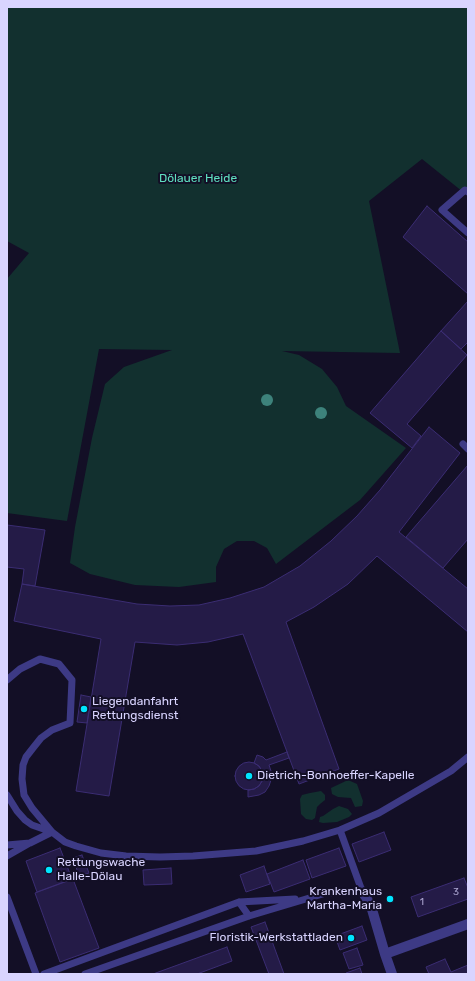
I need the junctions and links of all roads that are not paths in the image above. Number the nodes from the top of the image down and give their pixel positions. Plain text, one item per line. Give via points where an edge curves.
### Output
1 (468, 192) edge
2 (468, 233) edge
3 (7, 680) edge
4 (468, 757) edge
5 (7, 795) edge
6 (340, 830) junction
7 (52, 832) junction
8 (30, 843) junction
9 (7, 845) edge
10 (7, 856) edge
11 (362, 891) junction
12 (7, 897) edge
13 (307, 899) junction
14 (239, 902) junction
15 (250, 916) junction
16 (468, 924) edge
17 (385, 954) junction
18 (36, 974) edge
19 (44, 974) edge
20 (85, 974) edge
21 (392, 974) edge

1 - 2 lane via 465,190 442,210
3 - 7 lane via 20,668 40,659 59,664 72,680 70,723 52,730 41,738 23,765 24,795
4 - 6 lane via 451,771 379,813
5 - 7 lane via 25,820
6 - 7 lane via 256,851 160,857 101,853 66,842
6 - 11 lane
7 - 8 lane
8 - 9 lane
8 - 10 lane
11 - 13 lane via 326,893
11 - 17 street via 372,906
12 - 18 lane
13 - 14 lane
13 - 15 lane
14 - 15 lane
14 - 19 lane
15 - 20 lane
16 - 17 street
17 - 21 street

